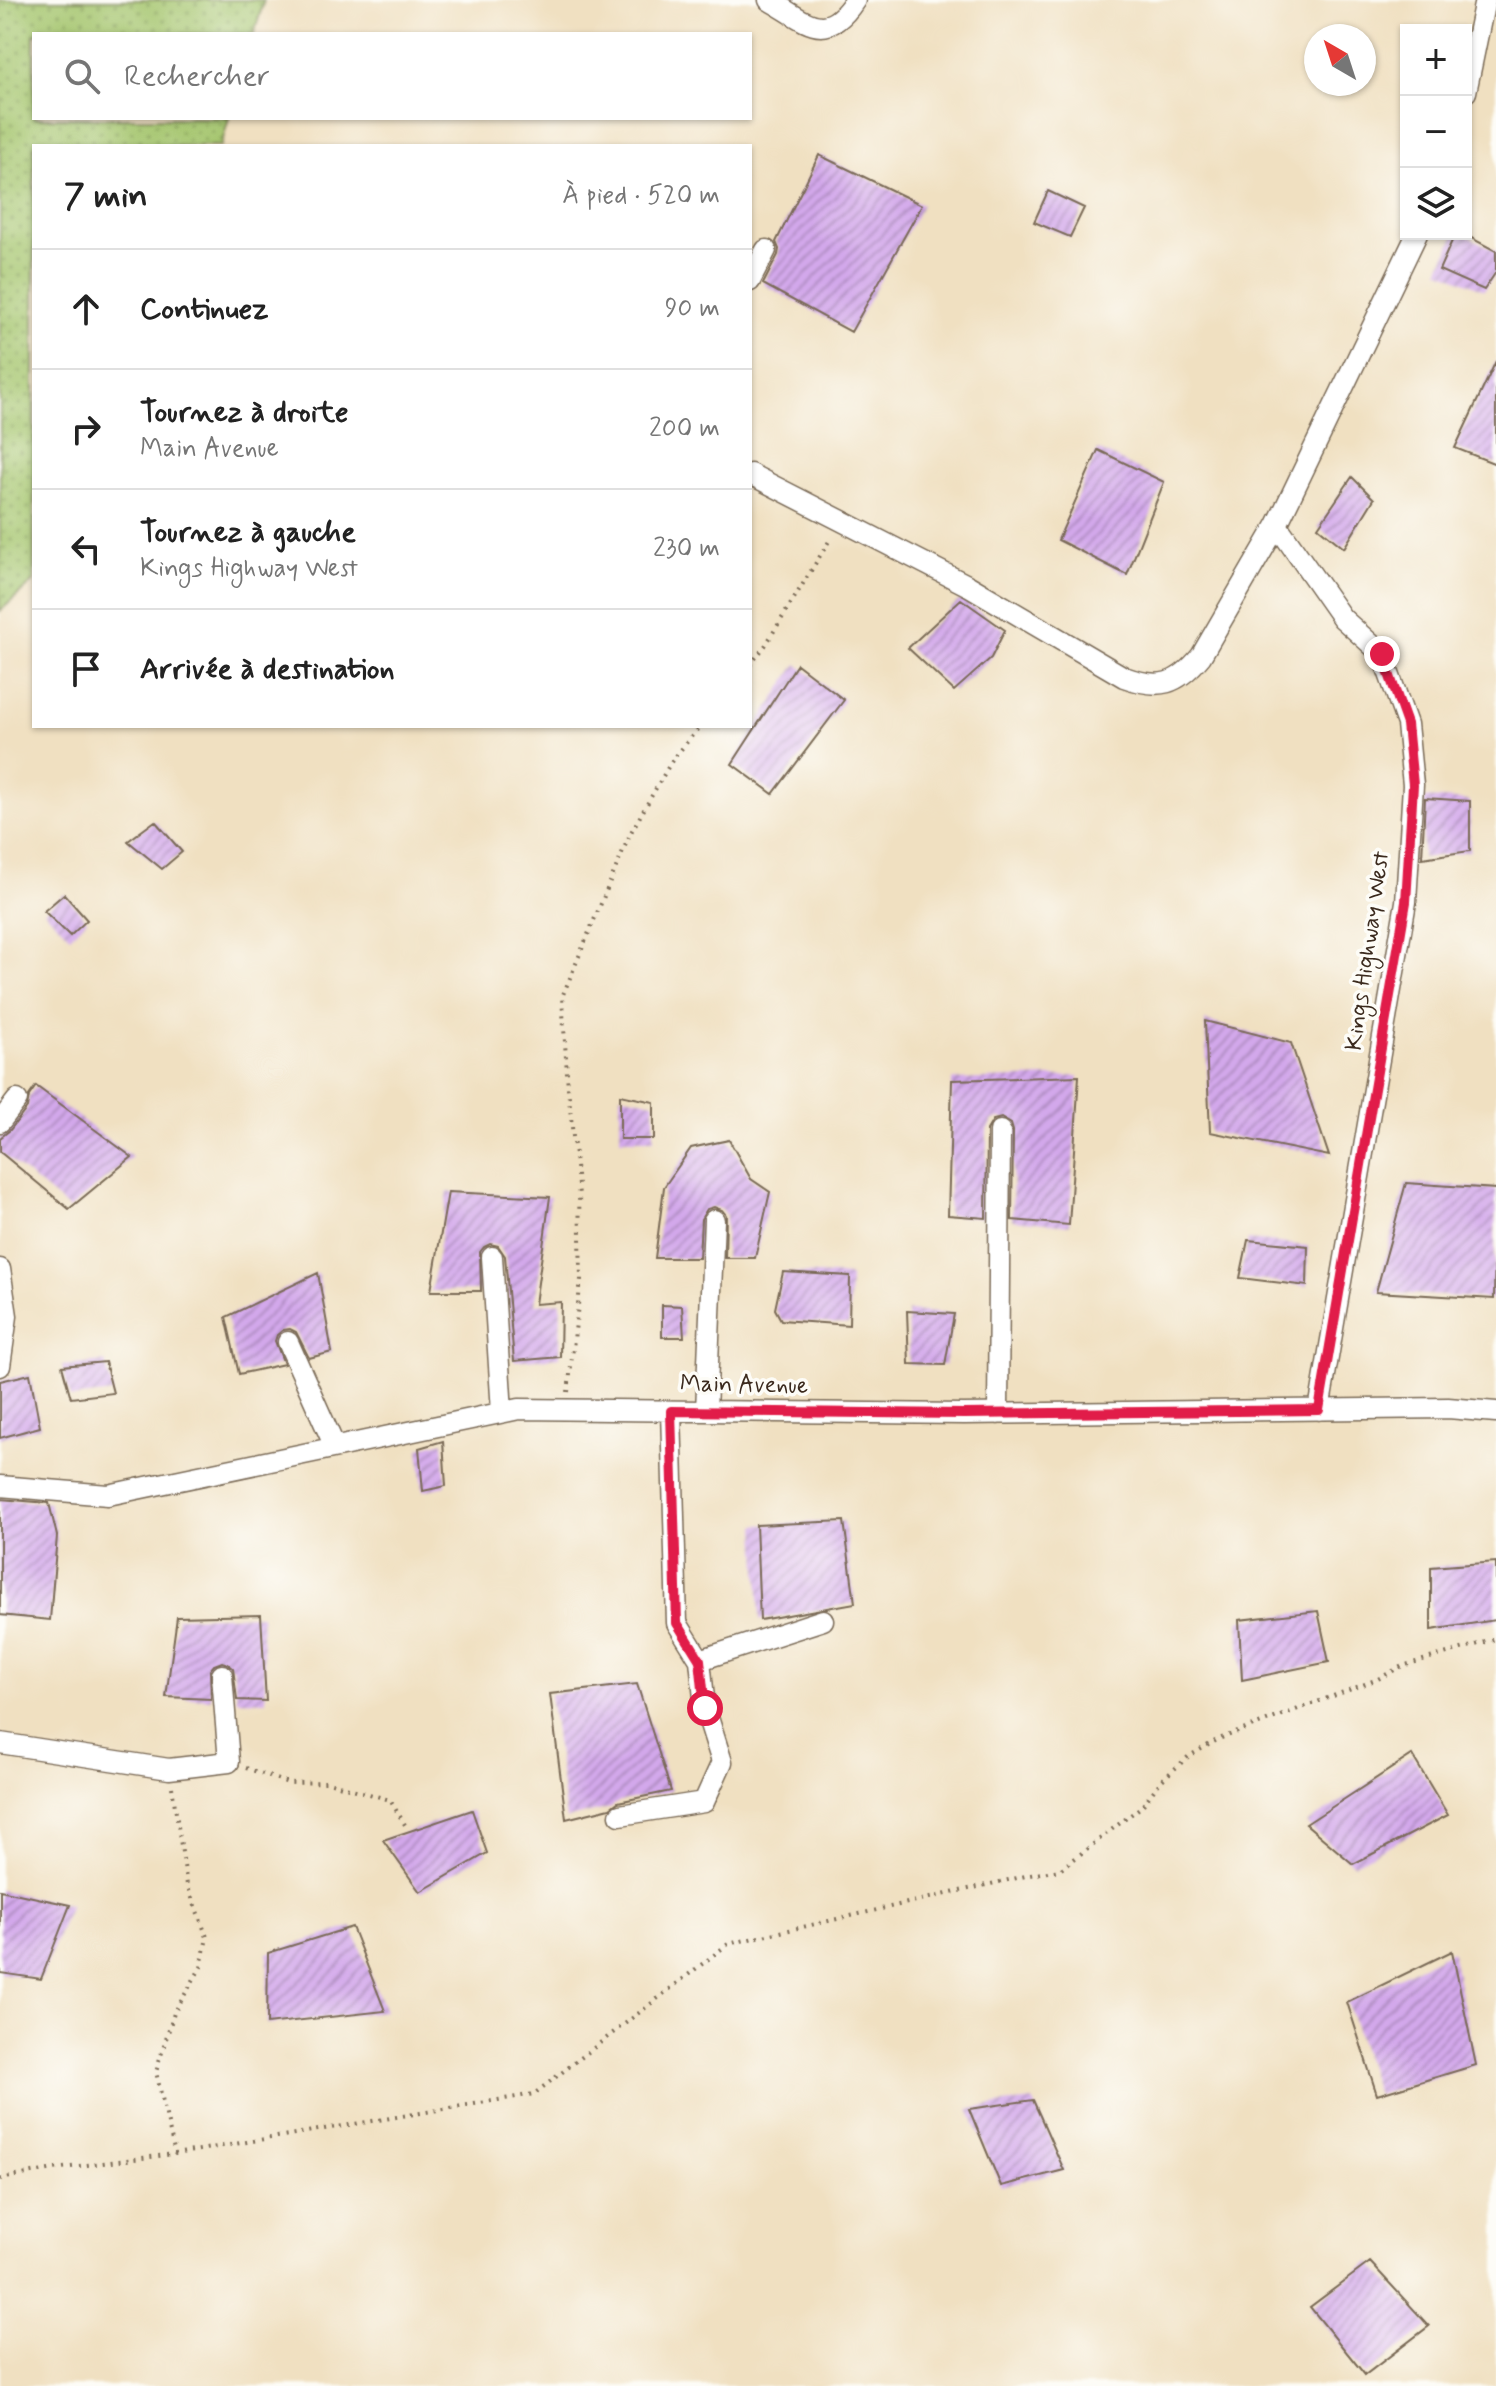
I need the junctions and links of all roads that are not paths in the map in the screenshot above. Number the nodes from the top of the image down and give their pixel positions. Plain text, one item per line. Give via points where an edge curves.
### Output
1 (769, 0) edge
2 (855, 0) edge
3 (1485, 0) edge
4 (1472, 63) edge
5 (1414, 240) edge
6 (766, 250) dead end
7 (752, 277) edge
8 (752, 475) edge
9 (1277, 525) junction
10 (17, 1100) dead end
11 (0, 1122) edge
12 (1000, 1131) dead end
13 (714, 1220) dead end
14 (492, 1257) dead end
15 (0, 1269) edge
16 (288, 1342) dead end
17 (0, 1366) edge
18 (1319, 1410) junction
19 (671, 1411) junction
20 (706, 1411) junction
21 (502, 1412) junction
22 (1496, 1412) edge
23 (998, 1414) junction
24 (335, 1447) junction
25 (0, 1486) edge
26 (823, 1620) dead end
27 (700, 1660) junction
28 (222, 1675) dead end
29 (0, 1743) edge
30 (620, 1815) dead end

1 - 2 street via 826,27 843,18
3 - 4 street
5 - 9 street
6 - 7 street
8 - 9 street via 969,586 1146,685 1167,684 1201,656
9 - 18 street, Kings Highway West via 1342,618 1382,654 1407,724 1413,785 1406,902
10 - 11 street
12 - 23 street
13 - 20 street
14 - 21 street
15 - 17 street via 7,1316
16 - 24 street
18 - 22 street, Main Avenue
18 - 23 street, Main Avenue
19 - 20 street, Main Avenue
19 - 21 street, Main Avenue
19 - 27 street via 677,1623
20 - 23 street, Main Avenue
21 - 24 street, Main Avenue
24 - 25 street, Main Avenue via 108,1495
26 - 27 street
27 - 30 street via 705,1708 722,1762 704,1802
28 - 29 street via 229,1762 169,1769

